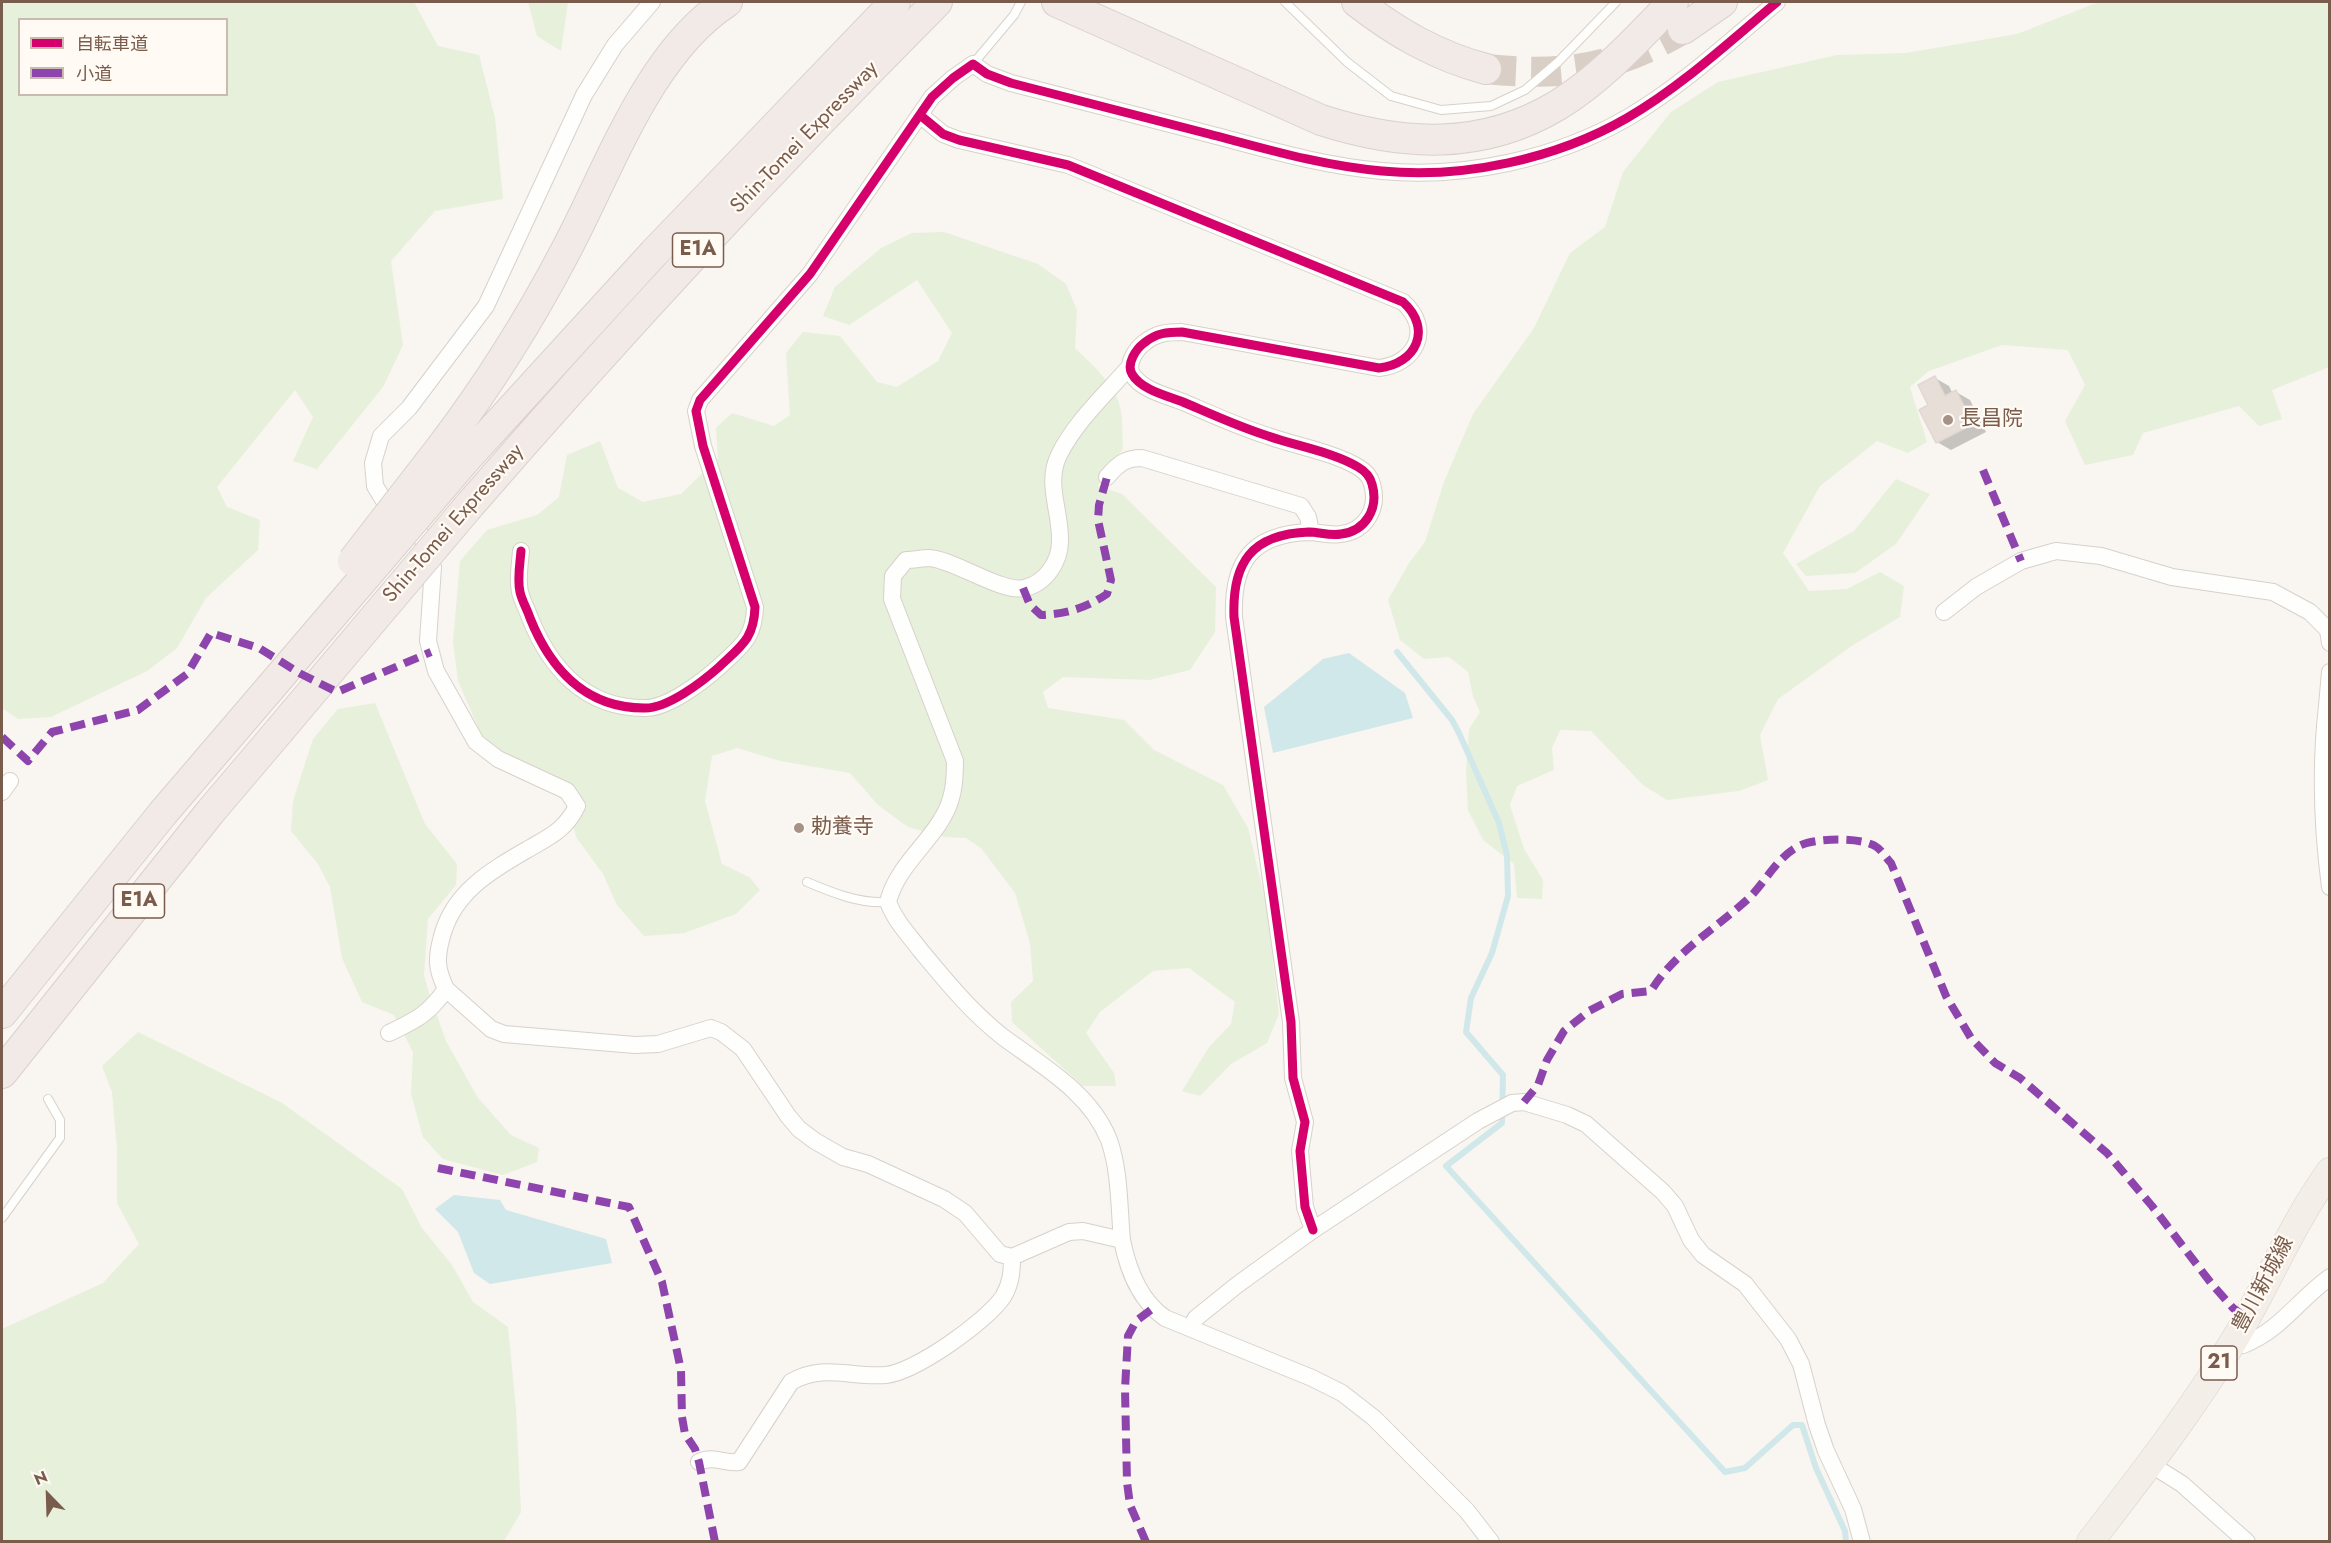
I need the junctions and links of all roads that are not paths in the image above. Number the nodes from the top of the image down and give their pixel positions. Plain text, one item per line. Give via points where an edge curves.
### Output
1 (652, 2) edge
2 (727, 2) edge
3 (896, 2) edge
4 (937, 2) edge
5 (1022, 2) edge
6 (1057, 2) edge
7 (1285, 2) edge
8 (1357, 2) edge
9 (1616, 2) edge
10 (1722, 2) edge
11 (1777, 2) edge
12 (1678, 15) edge
13 (973, 64) junction
14 (1486, 69) tunnel mouth
15 (921, 115) junction
16 (1130, 366) junction
17 (454, 453) junction
18 (1107, 477) dead end
19 (1311, 532) junction
20 (521, 551) dead end
21 (1944, 612) dead end
22 (2330, 643) edge
23 (2330, 672) edge
24 (2328, 706) edge
25 (807, 882) dead end
26 (2330, 887) edge
27 (888, 902) junction
28 (446, 989) junction
29 (2, 1013) edge
30 (389, 1033) dead end
31 (2, 1074) edge
32 (48, 1099) dead end
33 (2330, 1171) edge
34 (2, 1218) edge
35 (1313, 1230) junction
36 (1122, 1240) junction
37 (1012, 1257) junction
38 (2330, 1277) edge
39 (1190, 1328) junction
40 (2234, 1341) junction
41 (699, 1462) dead end
42 (2150, 1464) junction
43 (1491, 1542) edge
44 (1862, 1542) edge
45 (2090, 1542) edge
46 (2247, 1542) edge

1 - 28 street via 615,45 584,95 486,306 409,408 381,436 373,464 375,486 386,504 420,533 433,567 428,641 445,688 476,742 498,759 567,791 577,806 570,822 478,879 464,892 445,922 436,955
2 - 17 highway via 680,46 645,94 546,286 473,405
3 - 17 highway, Shin-Tomei Expressway / E1A
4 - 31 highway, Shin-Tomei Expressway / E1A, bridge via 781,160 556,405 211,812
5 - 13 lane
6 - 12 highway via 1321,120 1388,138 1423,141 1483,135 1536,117 1558,105
7 - 9 lane via 1347,62 1391,96 1441,110 1491,106 1525,90
8 - 14 highway via 1426,48
10 - 12 highway
11 - 13 street via 1680,82 1626,119 1557,150 1504,164 1441,172 1382,171 1312,160 1011,83
13 - 15 street via 943,86
15 - 16 street via 943,134 1068,165 1403,302 1419,321 1417,343 1402,362 1379,368 1182,332 1150,338
15 - 20 street via 810,274 700,400 696,411 703,446 755,607 754,625 744,644 707,677 669,701 645,709 609,704 577,687 551,660 520,591
16 - 19 street via 1136,379 1160,393 1349,463 1368,475 1373,505 1363,524 1340,535
16 - 27 street via 1072,433 1058,457 1053,488 1060,542 1055,563 1042,580 1023,588 1008,586 930,558 906,560 893,576 892,599 955,761 955,778 951,800 906,864
17 - 29 highway, E1A, bridge
18 - 19 street via 1128,458 1142,458 1301,506
19 - 35 street via 1273,538 1257,548 1240,567 1233,598 1291,1022 1293,1078 1305,1122 1300,1151 1305,1207
21 - 22 street via 1976,587 2021,561 2056,551 2101,556 2172,577 2273,592 2310,612 2328,630
23 - 24 street
24 - 26 street via 2321,785
25 - 27 lane via 837,894 875,903
27 - 36 street via 898,922 959,997 1081,1096 1098,1119 1114,1161
28 - 30 street via 433,1007
28 - 37 street via 491,1029 504,1034 635,1045 658,1044 711,1028 721,1032 742,1049 788,1116 815,1141 843,1157 868,1164 944,1199 965,1213 1000,1254
32 - 34 lane via 60,1120 60,1138
33 - 40 main road, 豊川新城線 / 21 via 2310,1198
35 - 39 street via 1228,1292 1196,1318
35 - 44 street via 1512,1103 1524,1102 1586,1124 1663,1192 1703,1255 1745,1284 1788,1339 1801,1364 1820,1434 1853,1509
36 - 37 street via 1083,1231 1069,1232
36 - 39 street via 1125,1258 1152,1309
37 - 41 street via 1012,1278 1002,1298 970,1330 906,1370 885,1375 820,1371 804,1374 791,1382 739,1462 716,1458
38 - 40 street via 2310,1291 2278,1326 2243,1345
39 - 43 street via 1342,1393 1374,1418 1467,1511
40 - 42 main road, 豊川新城線 / 21
42 - 45 main road, 豊川新城線 / 21
42 - 46 street via 2182,1484

